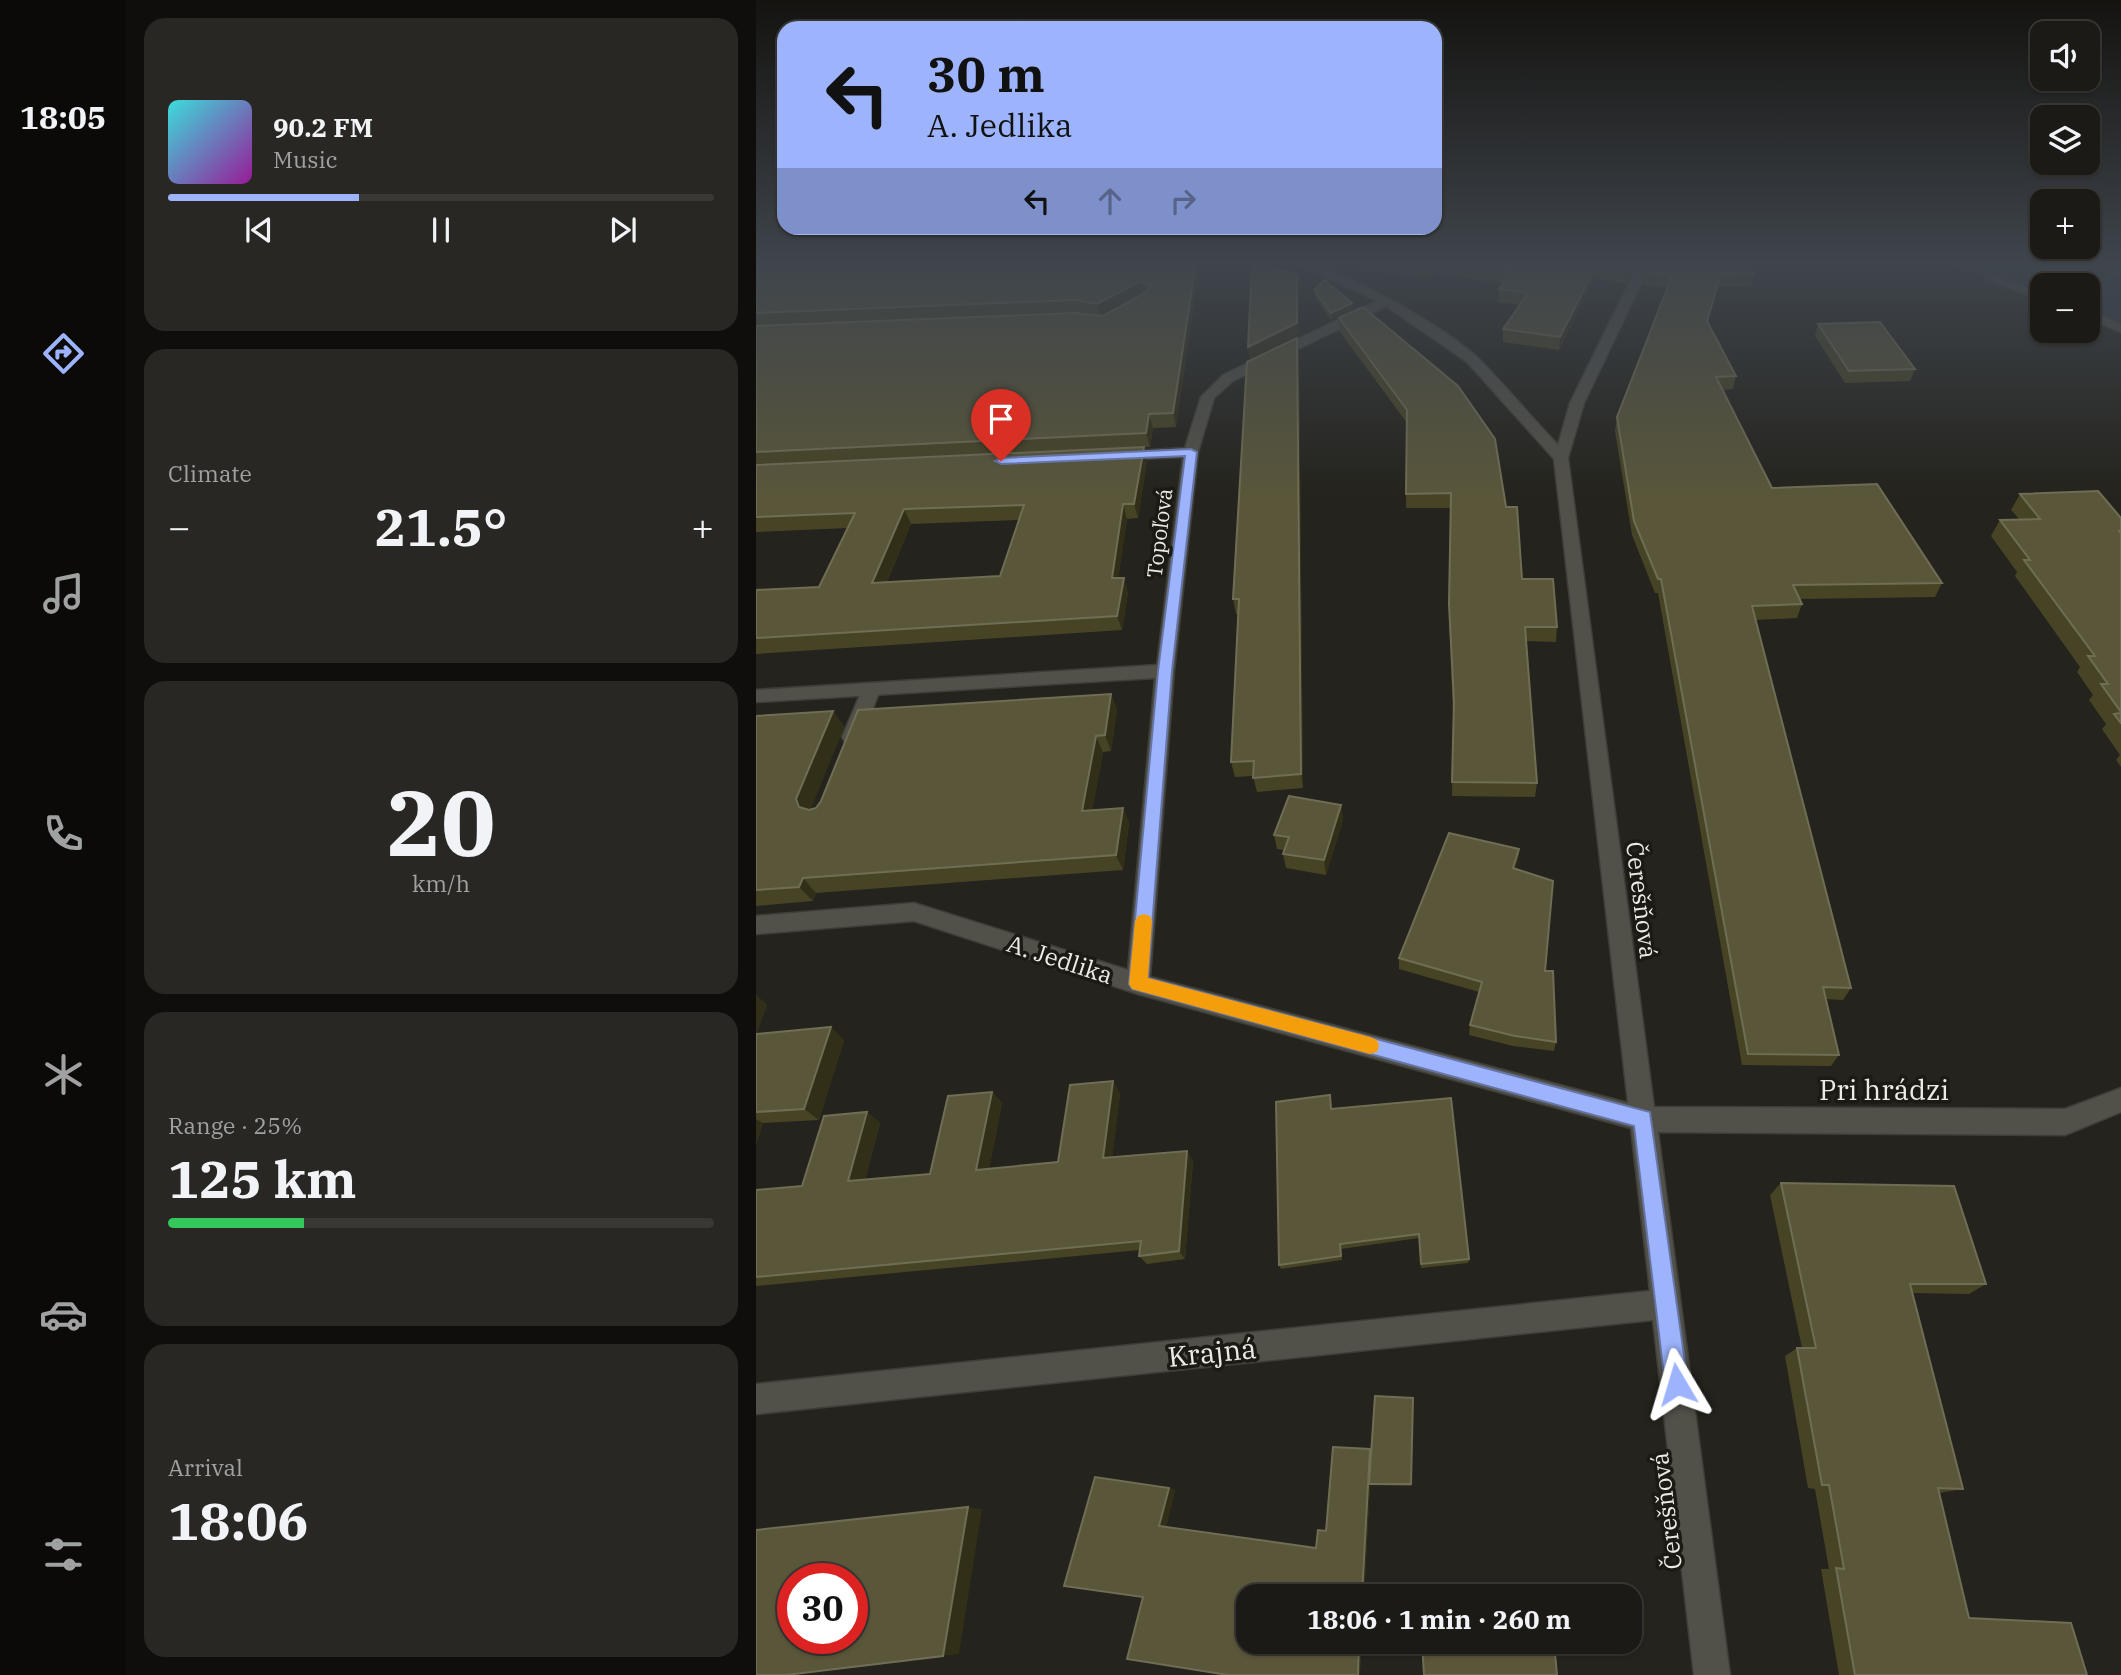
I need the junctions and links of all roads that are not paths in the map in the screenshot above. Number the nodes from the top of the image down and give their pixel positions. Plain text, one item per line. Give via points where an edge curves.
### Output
1 (1301, 341) edge
2 (1446, 341) edge
3 (1607, 341) edge
4 (1191, 452) junction
5 (1096, 457) edge
6 (1561, 458) junction
7 (1165, 671) junction
8 (870, 690) junction
9 (756, 696) edge
10 (845, 754) edge
11 (756, 925) edge
12 (1138, 984) junction
13 (2121, 1100) edge
14 (1643, 1119) junction
15 (1667, 1304) junction
16 (756, 1399) edge
17 (1712, 1675) edge

1 - 4 street, Topoľová via 1228,378 1208,397
2 - 6 street via 1472,359
3 - 6 street via 1577,403
4 - 5 street
4 - 7 street, Topoľová
6 - 14 street, Čerešňová
7 - 8 street
7 - 12 street, Topoľová
8 - 9 street
8 - 10 street
11 - 12 street, A. Jedlika via 914,912
12 - 14 street, A. Jedlika
13 - 14 street, Pri hrádzi via 2065,1122
14 - 15 street, Čerešňová
15 - 16 street, Krajná
15 - 17 street, Čerešňová

